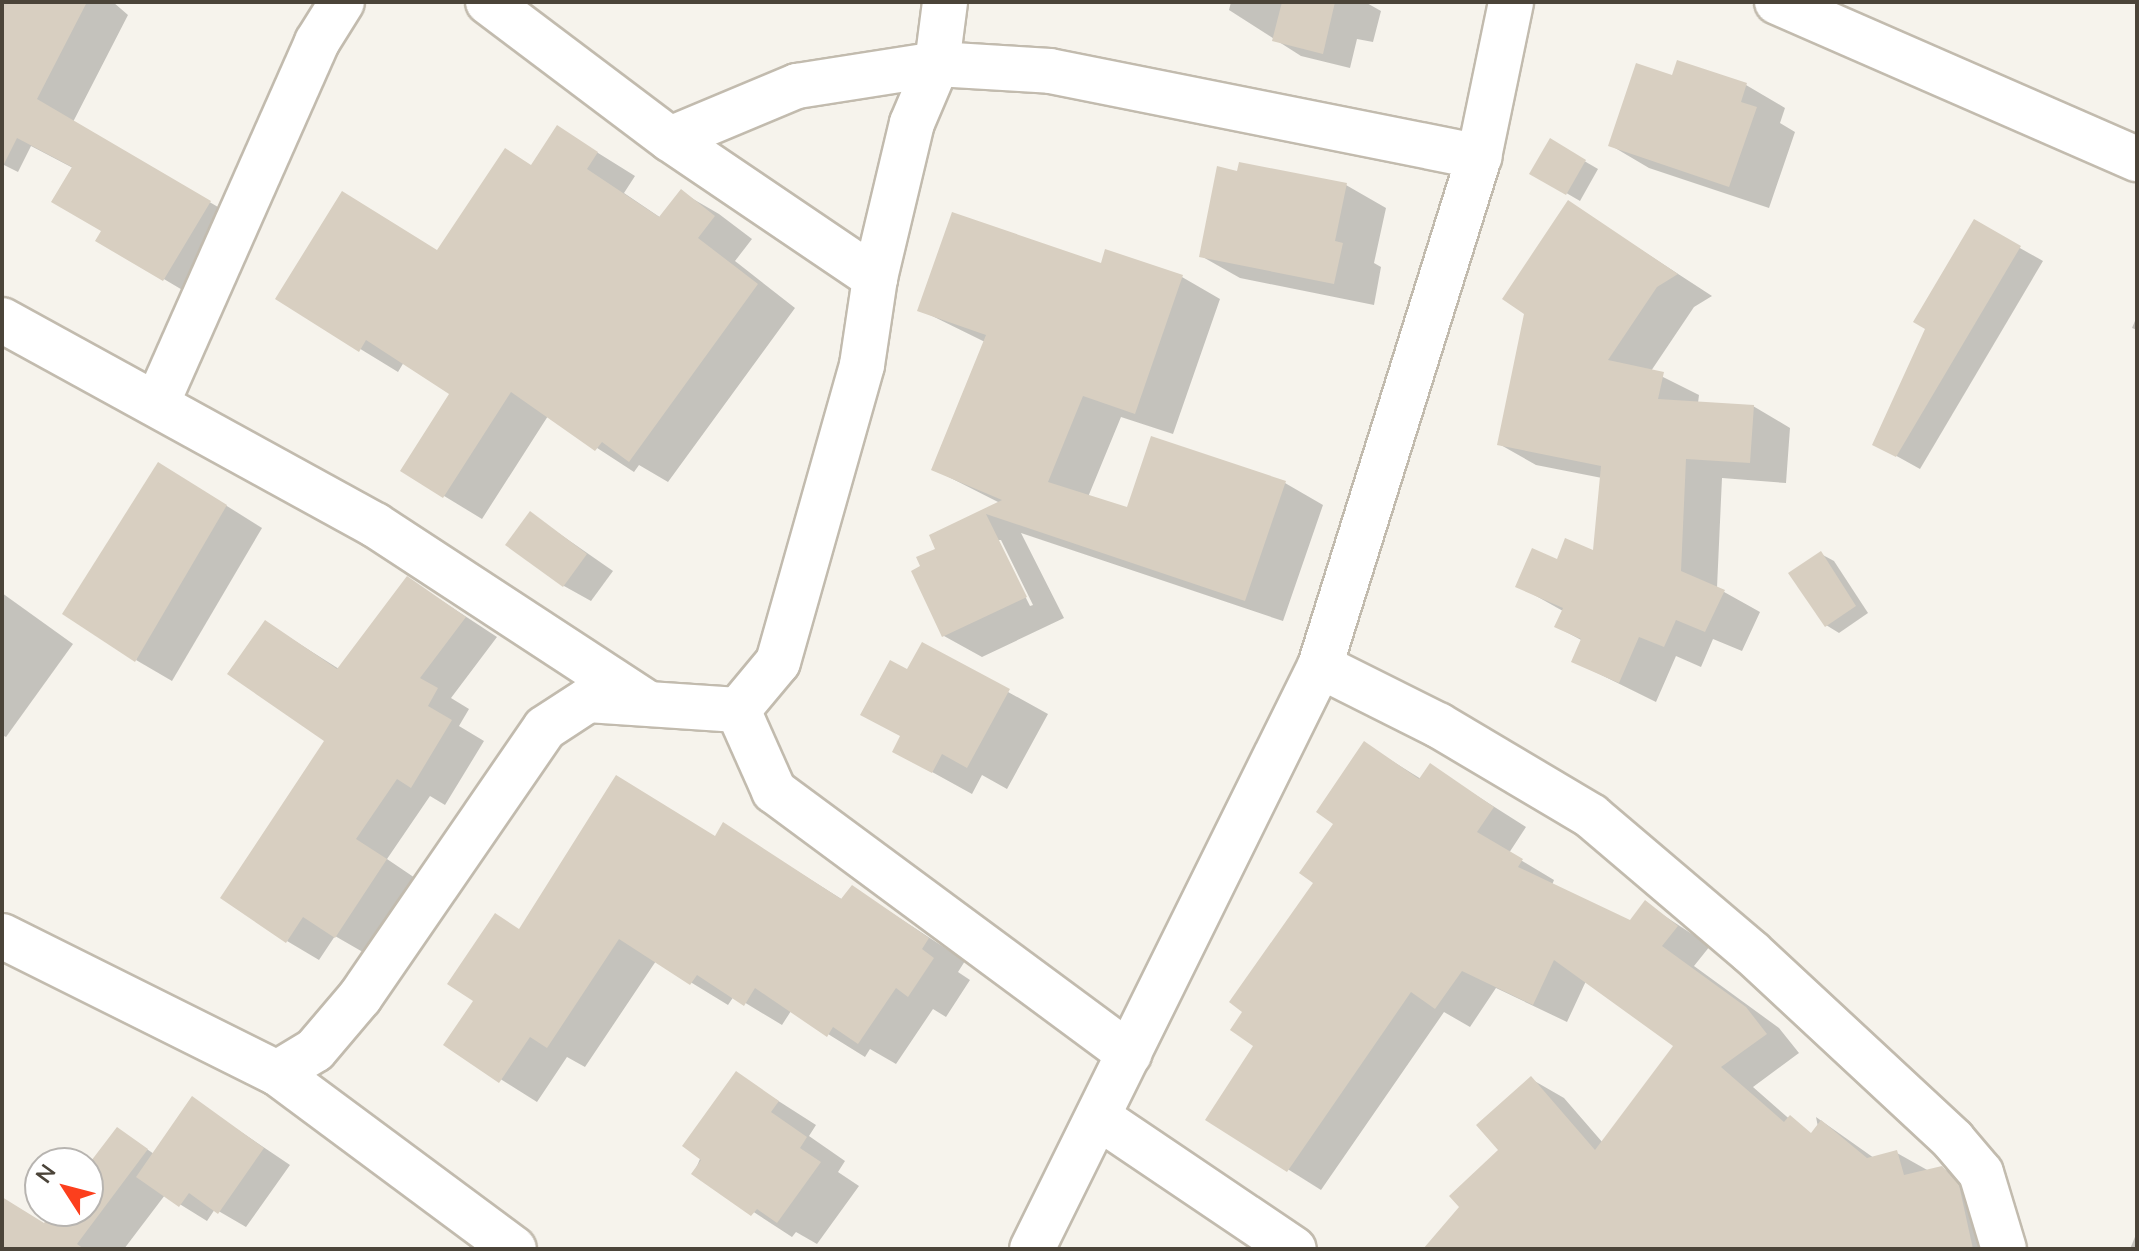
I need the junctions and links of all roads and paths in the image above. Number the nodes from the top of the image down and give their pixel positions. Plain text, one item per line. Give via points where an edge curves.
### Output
1 (342, 2) edge
2 (488, 2) edge
3 (945, 2) edge
4 (1511, 2) edge
5 (1777, 2) edge
6 (937, 64) junction
7 (670, 139) junction
8 (1479, 157) junction
9 (2137, 159) edge
10 (875, 278) junction
11 (2, 320) edge
12 (158, 401) junction
13 (1320, 666) junction
14 (648, 703) junction
15 (738, 710) junction
16 (2, 936) edge
17 (1129, 1054) junction
18 (277, 1073) junction
19 (1098, 1117) junction
20 (514, 1249) edge
21 (1032, 1249) edge
22 (1294, 1249) edge
23 (2004, 1249) edge

1 - 12 street via 317,42
2 - 7 street
3 - 6 street
4 - 8 street
5 - 9 street
6 - 7 street via 797,86
6 - 8 street via 1050,71
6 - 10 street via 912,123
7 - 10 street
8 - 13 street
10 - 15 street via 862,365 778,662
11 - 12 street
12 - 14 street via 375,525
13 - 17 street
13 - 23 street via 1438,725 1591,816 1751,952 1953,1140 1981,1173
14 - 15 street
14 - 18 street via 588,700 545,728 360,997 315,1050
15 - 17 street via 774,791
16 - 18 street
17 - 19 street
18 - 20 street
19 - 21 street
19 - 22 street

